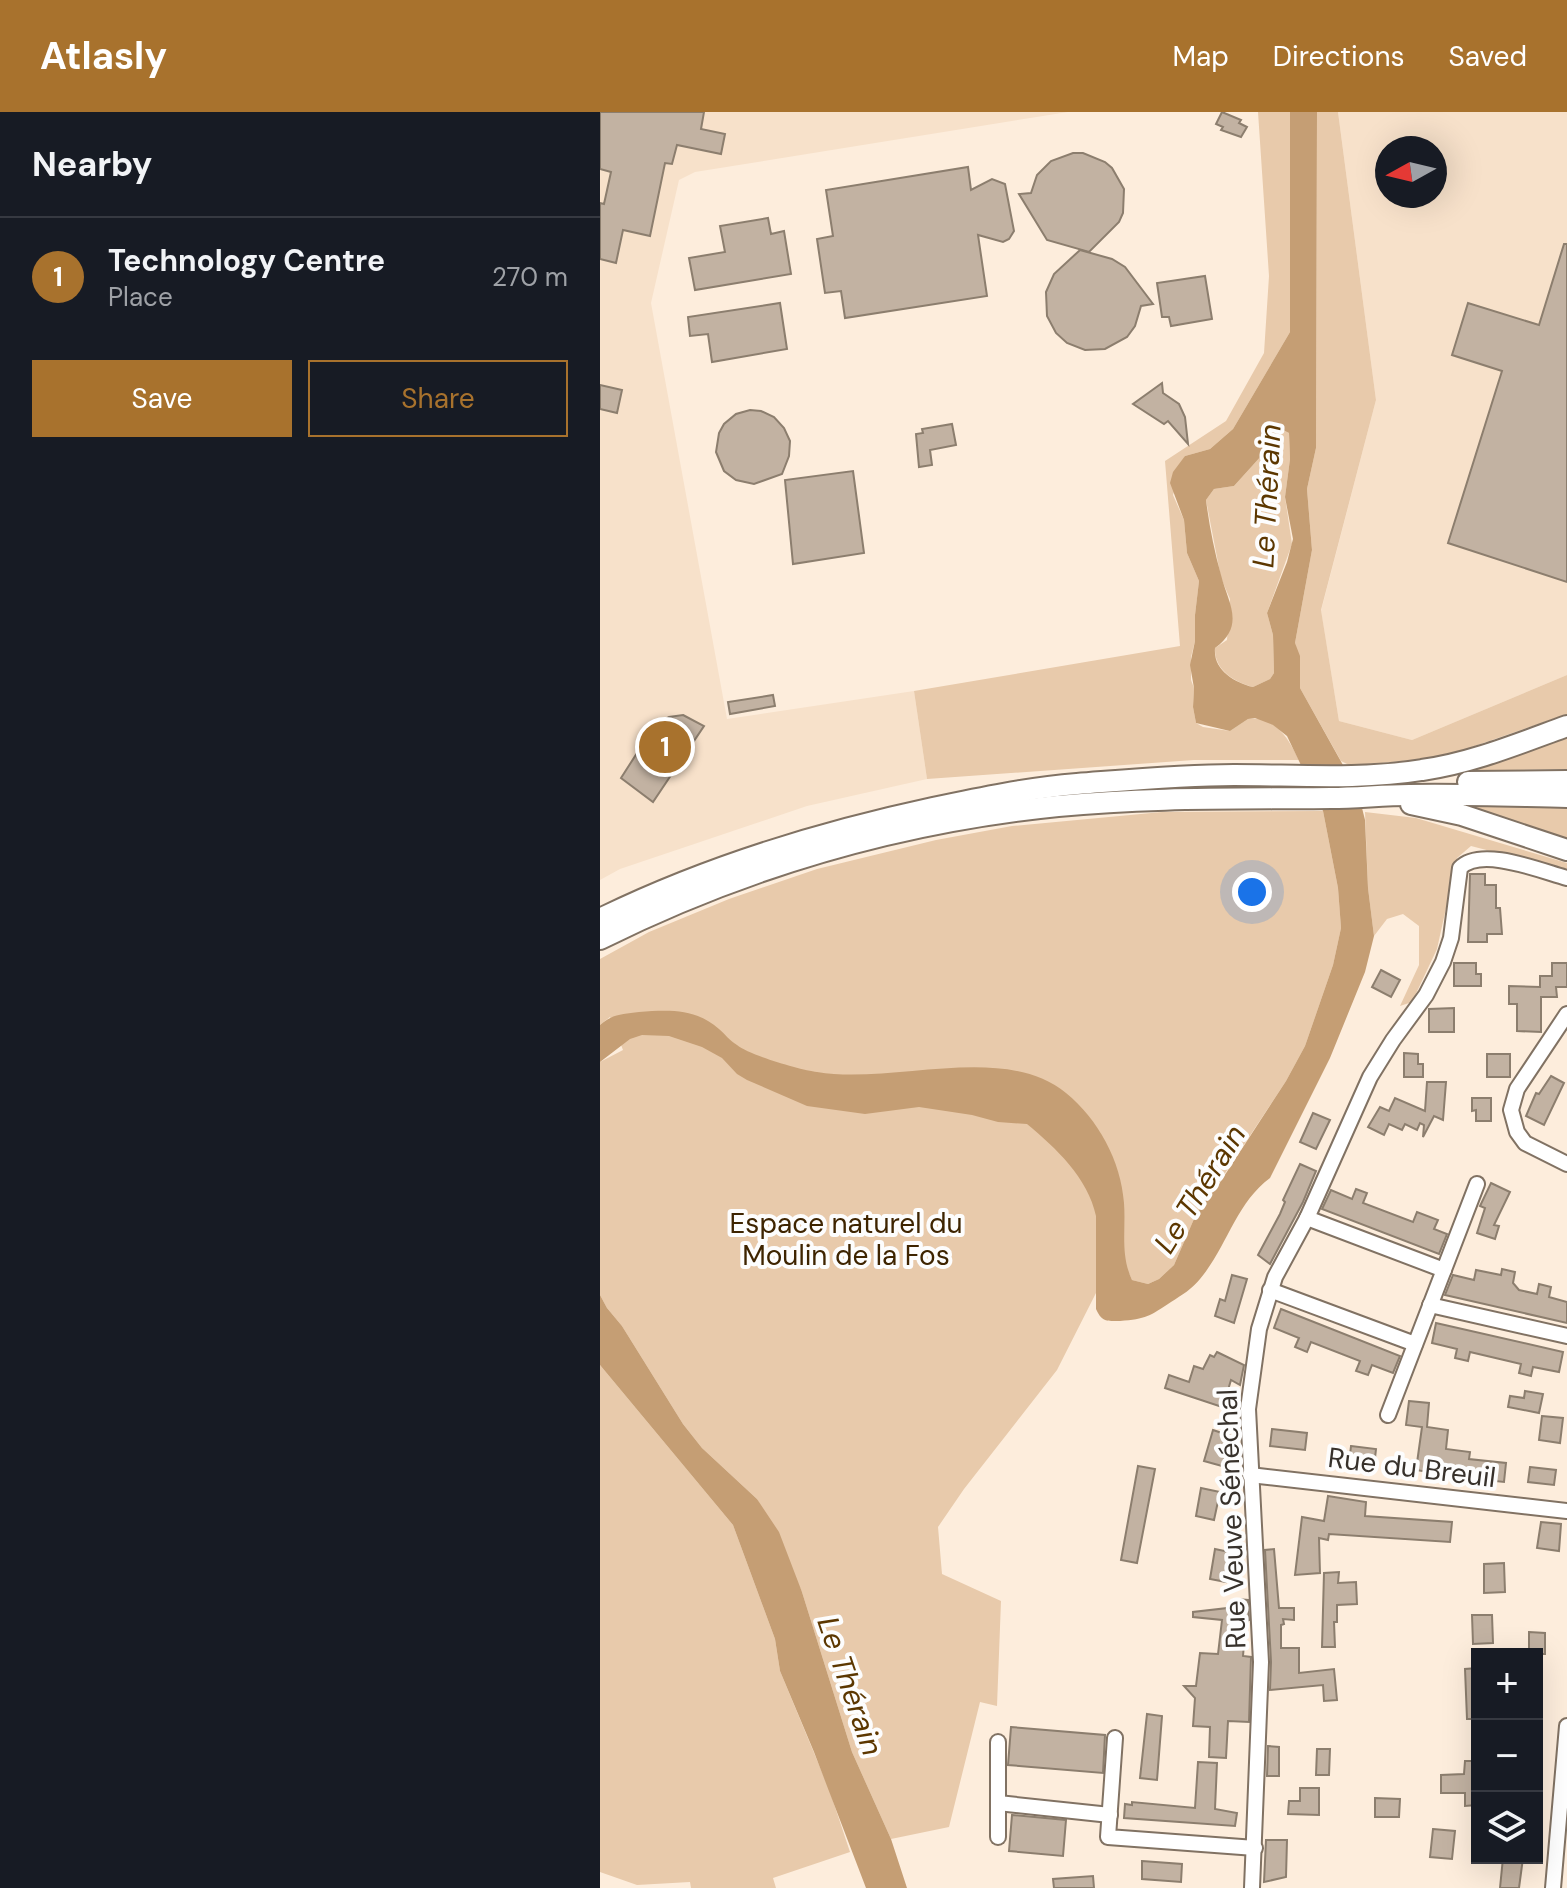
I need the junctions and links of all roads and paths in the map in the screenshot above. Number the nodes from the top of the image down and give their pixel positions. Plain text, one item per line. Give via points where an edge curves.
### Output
1 (1567, 726) edge
2 (1567, 781) edge
3 (1309, 785) junction
4 (1362, 785) junction
5 (1567, 797) edge
6 (1567, 850) edge
7 (1567, 878) edge
8 (600, 919) edge
9 (600, 939) edge
10 (1567, 1014) edge
11 (1567, 1164) edge
12 (1477, 1184) dead end
13 (1307, 1218) junction
14 (1444, 1270) junction
15 (1270, 1290) junction
16 (1430, 1305) junction
17 (1567, 1336) edge
18 (1415, 1344) junction
19 (1388, 1415) dead end
20 (1250, 1475) junction
21 (1567, 1511) edge
22 (1567, 1726) edge
23 (1115, 1738) dead end
24 (998, 1742) dead end
25 (998, 1803) junction
26 (1110, 1815) junction
27 (998, 1837) dead end
28 (1255, 1848) junction
29 (1252, 1888) edge
30 (1553, 1888) edge

1 - 4 main road via 1446,766
2 - 4 main road
3 - 4 main road
3 - 8 main road via 1136,781 1012,792 809,838 717,868
3 - 9 main road via 1032,809 880,836 768,869
4 - 5 main road via 1411,795
4 - 6 main road
7 - 13 street, Rue Veuve Sénéchal via 1490,858 1464,864 1443,962 1370,1077
10 - 11 street via 1517,1089 1511,1110 1525,1143
12 - 14 street
13 - 14 street
13 - 15 street, Rue Veuve Sénéchal
14 - 16 street
15 - 18 street
15 - 20 street, Rue Veuve Sénéchal via 1249,1395
16 - 17 street
16 - 18 street
18 - 19 street
20 - 21 street, Rue du Breuil
20 - 28 street, Rue Veuve Sénéchal via 1261,1662
22 - 30 street
23 - 26 street
24 - 25 street
25 - 26 street
25 - 27 street
26 - 28 street via 1108,1837
28 - 29 street, Rue Veuve Sénéchal

